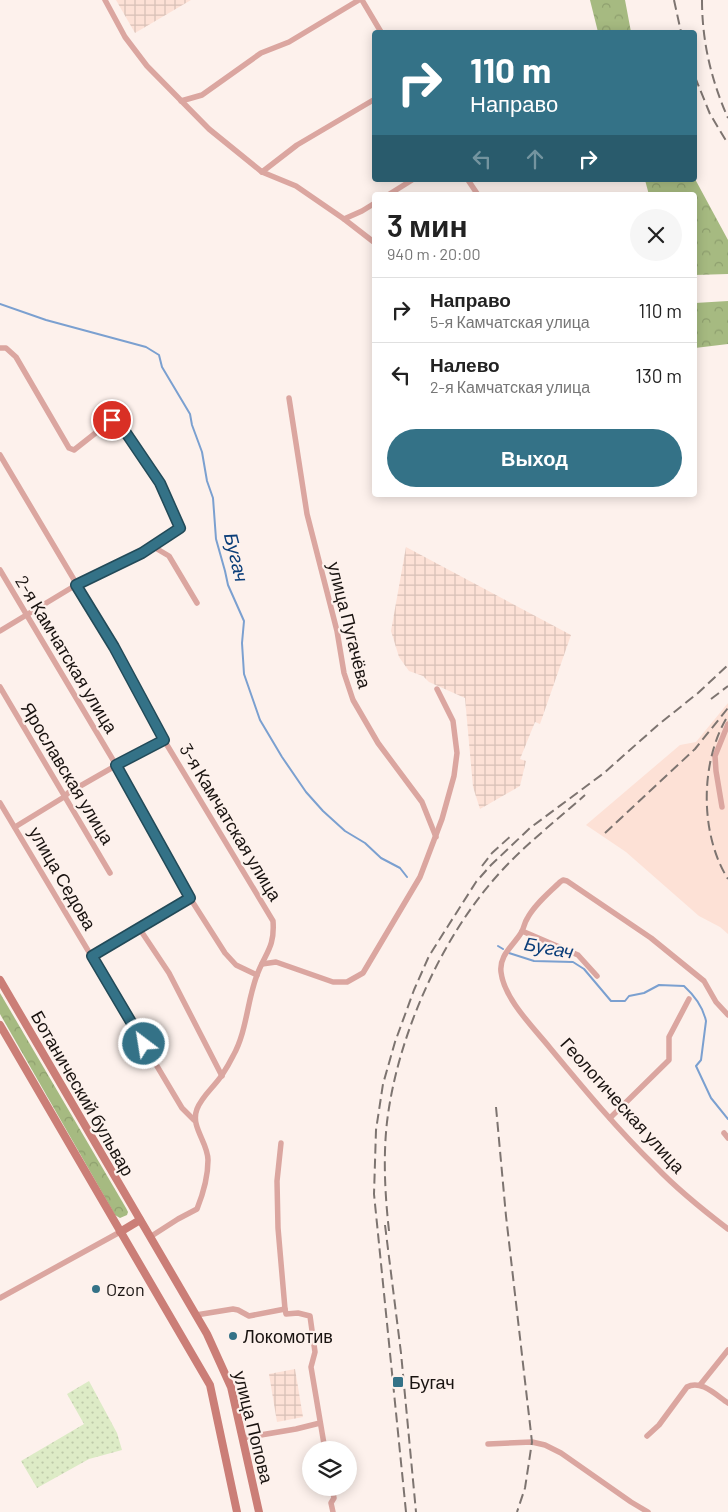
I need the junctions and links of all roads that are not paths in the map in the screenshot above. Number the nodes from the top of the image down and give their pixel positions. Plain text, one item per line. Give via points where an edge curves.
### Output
1 (105, 0) edge
2 (361, 0) edge
3 (380, 30) edge
4 (181, 101) junction
5 (372, 101) edge
6 (262, 172) junction
7 (409, 182) edge
8 (393, 192) edge
9 (372, 205) edge
10 (344, 219) junction
11 (372, 241) edge
12 (0, 348) edge
13 (289, 398) dead end
14 (0, 455) edge
15 (152, 546) junction
16 (0, 570) edge
17 (76, 585) junction
18 (197, 603) dead end
19 (26, 615) junction
20 (0, 631) edge
21 (0, 688) edge
22 (437, 690) dead end
23 (728, 724) edge
24 (164, 740) junction
25 (116, 765) junction
26 (64, 797) junction
27 (0, 803) edge
28 (722, 807) dead end
29 (16, 827) junction
30 (436, 838) junction
31 (110, 873) dead end
32 (190, 898) junction
33 (139, 928) junction
34 (522, 931) junction
35 (92, 956) junction
36 (262, 964) junction
37 (257, 975) junction
38 (597, 976) dead end
39 (0, 980) edge
40 (689, 999) dead end
41 (728, 1015) edge
42 (0, 1025) edge
43 (222, 1076) junction
44 (610, 1118) junction
45 (194, 1120) junction
46 (281, 1143) dead end
47 (140, 1220) junction
48 (728, 1229) edge
49 (120, 1232) junction
50 (150, 1237) junction
51 (0, 1298) edge
52 (285, 1309) junction
53 (196, 1315) junction
54 (728, 1350) edge
55 (700, 1385) junction
56 (728, 1402) edge
57 (320, 1423) junction
58 (647, 1436) dead end
59 (243, 1438) junction
60 (323, 1441) edge
61 (488, 1444) dead end
62 (334, 1496) edge
63 (237, 1512) edge
64 (259, 1512) edge
65 (333, 1512) edge
66 (648, 1512) edge

1 - 4 street via 125,37 147,66
2 - 3 street
2 - 4 street via 289,42 261,53 202,95
4 - 6 street via 209,129
5 - 6 street via 297,145
6 - 10 street via 296,186
7 - 8 street
9 - 10 street
10 - 11 street
12 - 15 street via 16,357 69,448 74,450 112,420 118,421 160,483 180,524 178,530
13 - 30 street, улица Пугачёва via 307,514 353,700 378,743 422,802
14 - 17 street, 3-я Камчатская улица
15 - 17 street
15 - 18 street via 169,556
16 - 19 street, 2-я Камчатская улица
17 - 19 street
17 - 24 street, 3-я Камчатская улица
19 - 20 street
19 - 25 street, 2-я Камчатская улица
21 - 26 street, Ярославская улица
22 - 30 street via 453,721 457,753 454,776
23 - 28 street via 715,756
24 - 25 street
24 - 36 street, 3-я Камчатская улица via 273,921 271,948
25 - 26 street
25 - 32 street, 2-я Камчатская улица
26 - 29 street
26 - 31 street, Ярославская улица
27 - 29 street, улица Седова
29 - 35 street, улица Седова
30 - 36 street via 420,877 364,973 347,982 333,982 276,962
32 - 33 street
32 - 37 street, 2-я Камчатская улица via 232,962
33 - 35 street
33 - 43 street via 169,973
34 - 38 street via 578,955
34 - 41 street via 532,911 560,882 567,881 651,938 704,981
34 - 44 street, Геологическая улица via 502,960 501,972 506,991
35 - 45 street, улица Седова via 182,1108
36 - 37 street
37 - 43 street via 245,1026
39 - 47 street, Ботанический бульвар
40 - 44 street via 669,1037 669,1060
42 - 49 street
43 - 45 street via 203,1099
44 - 48 street, Геологическая улица via 656,1168
45 - 50 street, улица Седова via 208,1160 202,1196 197,1209
46 - 52 street via 277,1181 278,1228
47 - 49 street
47 - 50 street, улица Попова
49 - 51 street
49 - 63 street, улица Попова via 210,1385
50 - 53 street, улица Попова
52 - 53 street via 249,1316 233,1309
52 - 57 street via 286,1314 310,1316 315,1352 311,1367
53 - 59 street, улица Попова via 224,1367
54 - 55 street
55 - 56 street
55 - 58 street via 687,1387
57 - 59 street
57 - 60 street
59 - 64 street, улица Попова
61 - 66 street via 545,1444
62 - 65 street

